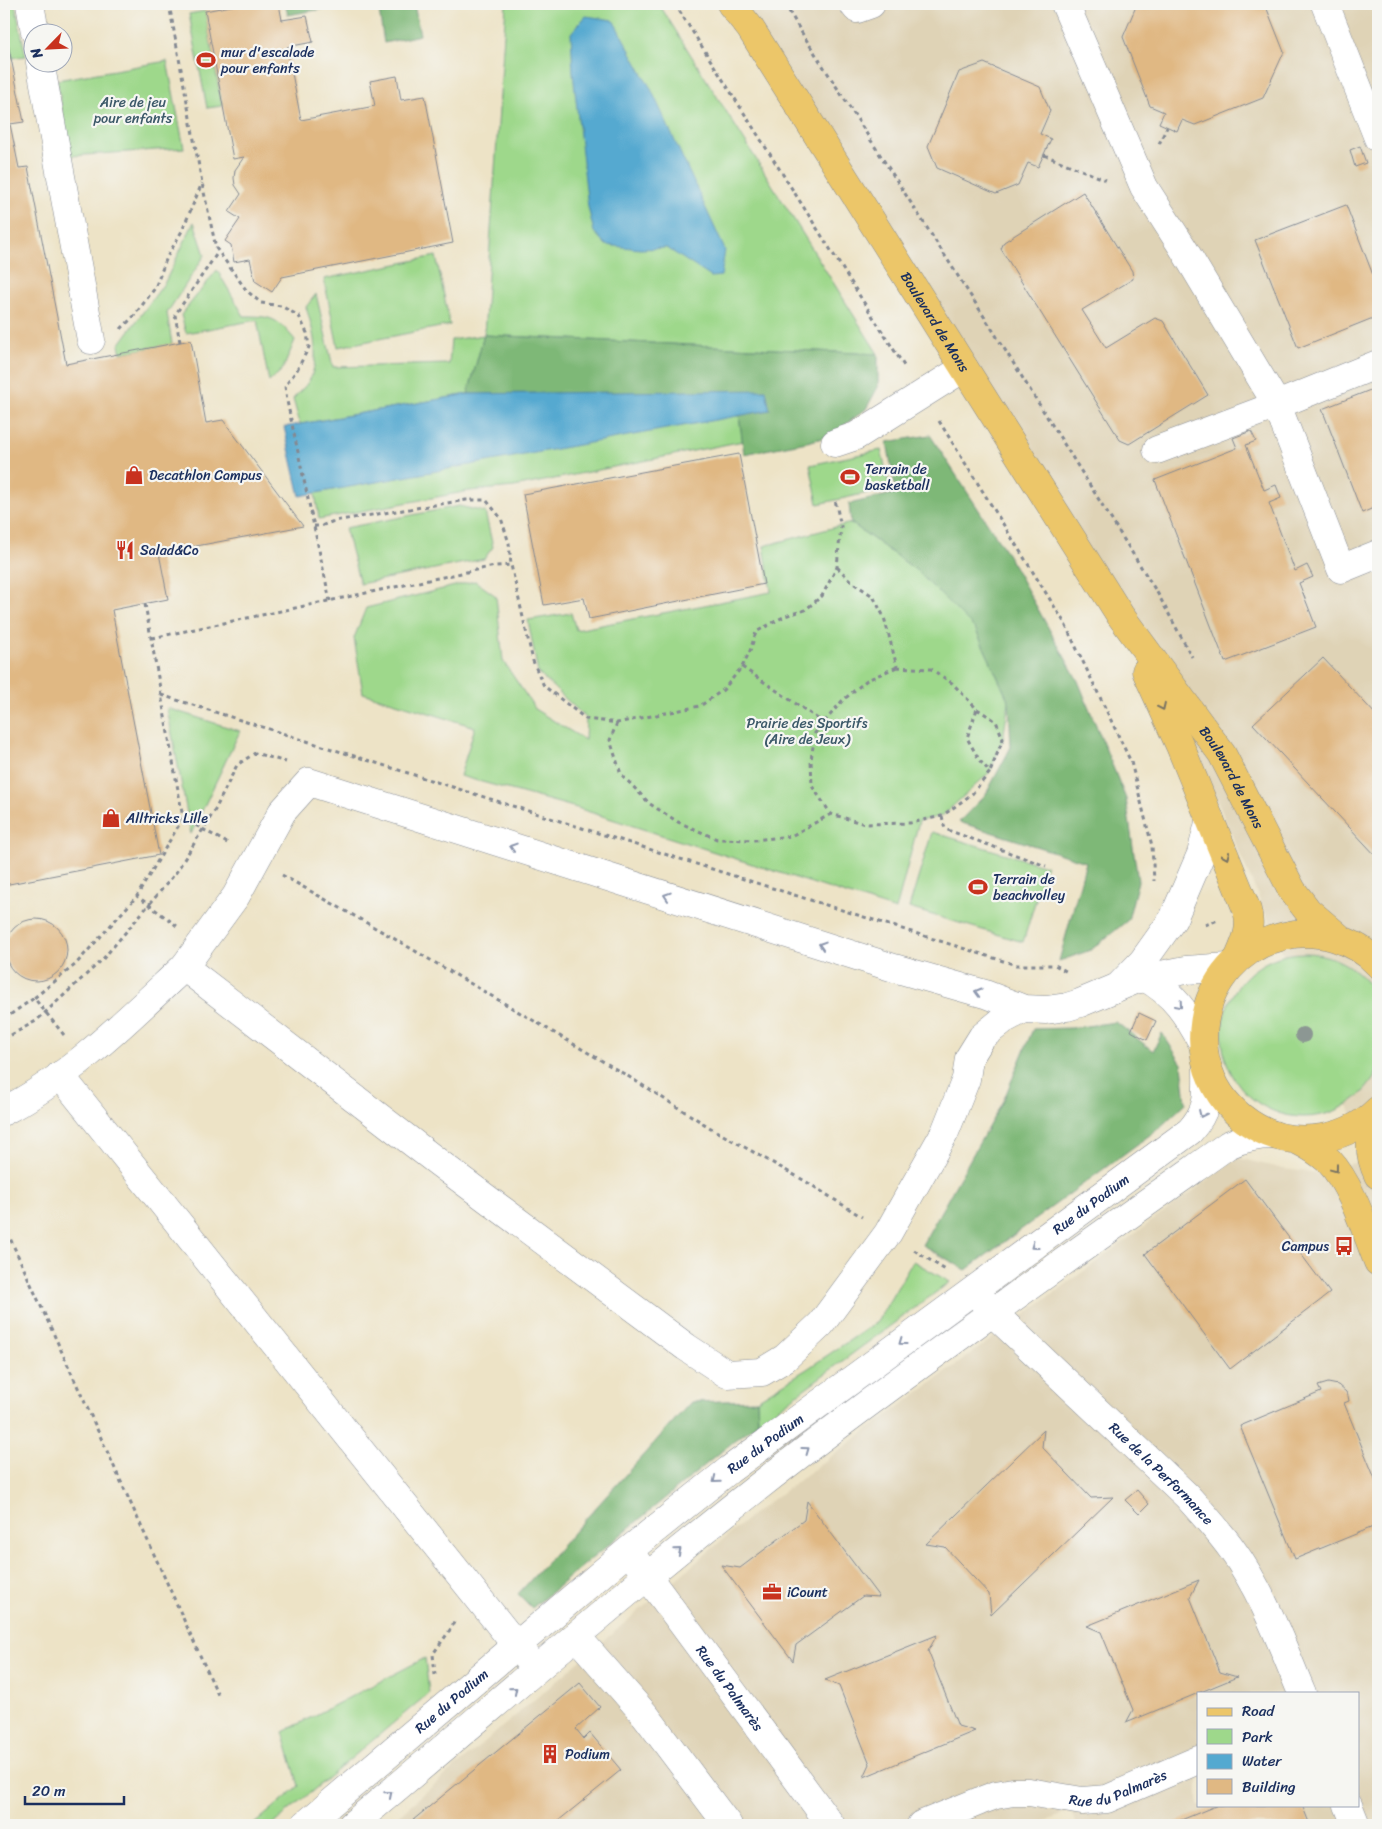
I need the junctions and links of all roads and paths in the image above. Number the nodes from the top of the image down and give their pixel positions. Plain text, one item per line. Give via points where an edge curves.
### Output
1 (30, 4) edge
2 (169, 4) edge
3 (675, 4) edge
4 (731, 4) edge
5 (785, 4) edge
6 (853, 4) edge
7 (872, 4) edge
8 (1065, 4) edge
9 (1325, 4) edge
10 (748, 16) edge
11 (33, 22) edge
12 (42, 72) edge
13 (1378, 138) edge
14 (202, 183) junction
15 (218, 252) junction
16 (91, 340) joint
17 (180, 342) dead end
18 (1378, 364) edge
19 (964, 368) junction
20 (923, 395) junction
21 (1277, 405) junction
22 (835, 442) dead end
23 (1157, 450) dead end
24 (835, 500) dead end
25 (314, 526) junction
26 (1378, 554) edge
27 (511, 565) junction
28 (837, 567) junction
29 (330, 601) junction
30 (145, 604) dead end
31 (1120, 615) junction
32 (152, 638) junction
33 (1195, 662) dead end
34 (742, 667) junction
35 (898, 667) junction
36 (161, 695) junction
37 (977, 709) junction
38 (617, 723) junction
39 (824, 723) junction
40 (293, 764) dead end
41 (990, 772) junction
42 (831, 814) junction
43 (942, 816) junction
44 (183, 818) junction
45 (1210, 819) junction
46 (203, 829) junction
47 (256, 860) junction
48 (1046, 866) dead end
49 (1154, 885) dead end
50 (137, 896) junction
51 (150, 905) junction
52 (1342, 940) junction
53 (201, 944) junction
54 (1234, 962) junction
55 (1378, 964) edge
56 (184, 967) junction
57 (1064, 976) dead end
58 (1146, 978) junction
59 (1119, 986) junction
60 (34, 998) junction
61 (1024, 1009) junction
62 (45, 1012) junction
63 (4, 1020) edge
64 (4, 1039) edge
65 (1205, 1054) junction
66 (82, 1058) junction
67 (60, 1075) junction
68 (1378, 1110) edge
69 (4, 1112) edge
70 (1378, 1115) edge
71 (1285, 1137) junction
72 (1378, 1175) edge
73 (4, 1225) edge
74 (888, 1233) junction
75 (1378, 1262) edge
76 (974, 1289) junction
77 (992, 1312) junction
78 (628, 1551) junction
79 (647, 1576) junction
80 (456, 1612) dead end
81 (576, 1636) junction
82 (516, 1645) junction
83 (536, 1670) junction
84 (1302, 1692) edge
85 (220, 1697) dead end
86 (439, 1713) junction
87 (1197, 1760) edge
88 (1348, 1806) edge
89 (305, 1825) edge
90 (352, 1825) edge
91 (728, 1825) edge
92 (831, 1825) edge
93 (921, 1825) edge
94 (1356, 1825) edge

1 - 11 street
2 - 14 path
3 - 20 path
4 - 10 main road, Boulevard de Mons
5 - 33 path via 1158,594
6 - 7 street via 857,10
8 - 21 street via 1144,187
9 - 13 street
10 - 19 main road, Boulevard de Mons
12 - 16 street
14 - 15 path
14 - 16 path via 155,288 134,316 113,336
15 - 17 path via 175,315
15 - 25 path via 247,291 261,303 282,306 299,316 307,333 309,347 285,386
18 - 21 street
19 - 20 street
19 - 31 main road, Boulevard de Mons
20 - 22 street via 856,436
20 - 49 path via 1064,622 1131,762 1152,846
21 - 23 street
21 - 26 street via 1341,569
24 - 28 path via 841,526
25 - 27 path via 466,500 486,500 502,518
25 - 29 path
27 - 29 path
27 - 38 path via 533,661 544,686 586,718
28 - 34 path via 822,596 805,610 785,616 756,632
28 - 35 path via 873,596 884,617
29 - 32 path
30 - 32 path
31 -> 45 main road, Boulevard de Mons
31 - 52 main road, Boulevard de Mons via 1222,754 1292,890 1308,911
32 - 36 path
34 - 38 path via 723,690 700,706
34 - 39 path
35 - 37 path via 931,669 952,683
35 - 39 path via 867,680 842,701
36 - 44 path
36 - 57 path via 1016,965 1055,965 1070,974
37 - 41 path via 967,738
37 - 41 path via 996,720 1003,739
38 - 42 path via 610,740 621,774 650,804 686,826 717,839 755,840 791,836
39 - 42 path via 815,733 810,760 812,786
40 - 46 path via 255,753 237,765
41 - 43 path via 972,794
42 - 43 path via 865,824 910,823
43 - 48 path via 945,829
44 - 46 path
44 - 50 path
45 -> 54 main road, Boulevard de Mons via 1249,917 1248,936
45 - 59 street via 1201,854 1173,920 1143,961
46 - 47 path
46 - 51 path via 175,874
47 - 53 street via 236,896
61 -> 47 street via 309,782 282,812
47 - 74 path via 454,973 714,1130 805,1180
50 - 51 path
50 - 60 path via 75,965
51 - 53 path
51 - 62 path via 102,960
52 - 54 main road via 1315,934 1288,935 1262,943
52 - 55 main road via 1365,952
53 - 56 street
54 - 58 street
54 - 65 main road, Boulevard de Mons via 1208,1002
56 - 66 street
56 - 74 street via 498,1208 686,1347 728,1374 762,1372 786,1358 821,1324
58 - 59 street
58 -> 65 street via 1161,986 1188,1015
59 - 61 street via 1067,1007
60 - 62 path
60 - 63 path
61 - 74 street via 982,1037 969,1058 966,1079 945,1132
62 - 64 path
62 - 66 path
65 - 71 main road via 1216,1089 1232,1108 1251,1124
65 -> 76 street, Rue du Podium via 1206,1104 1190,1131
66 - 67 street
67 - 69 street via 33,1096
67 - 82 street
68 - 71 main road via 1345,1132 1322,1139
70 - 72 main road via 1372,1130 1370,1154
71 -> 75 main road via 1316,1151 1339,1174
71 - 77 street via 1254,1136 1228,1145
73 - 85 path
74 - 76 path
76 - 77 street, Rue de la Performance
76 -> 78 street, Rue du Podium via 729,1470
79 -> 77 street via 798,1456
77 - 84 street, Rue de la Performance via 1187,1496 1212,1524 1232,1549 1264,1604
78 - 79 street, Rue du Palmarès
78 - 82 street, Rue du Podium
79 - 81 street
79 - 92 street, Rue du Palmarès
80 - 86 path via 452,1627 433,1654
81 - 83 street
81 - 91 street via 646,1716
82 - 83 street
82 - 86 street, Rue du Podium
90 -> 83 street
86 - 89 street, Rue du Podium
87 - 93 street, Rue du Palmarès via 1107,1798 1082,1801 1013,1792 996,1795
88 - 94 street

